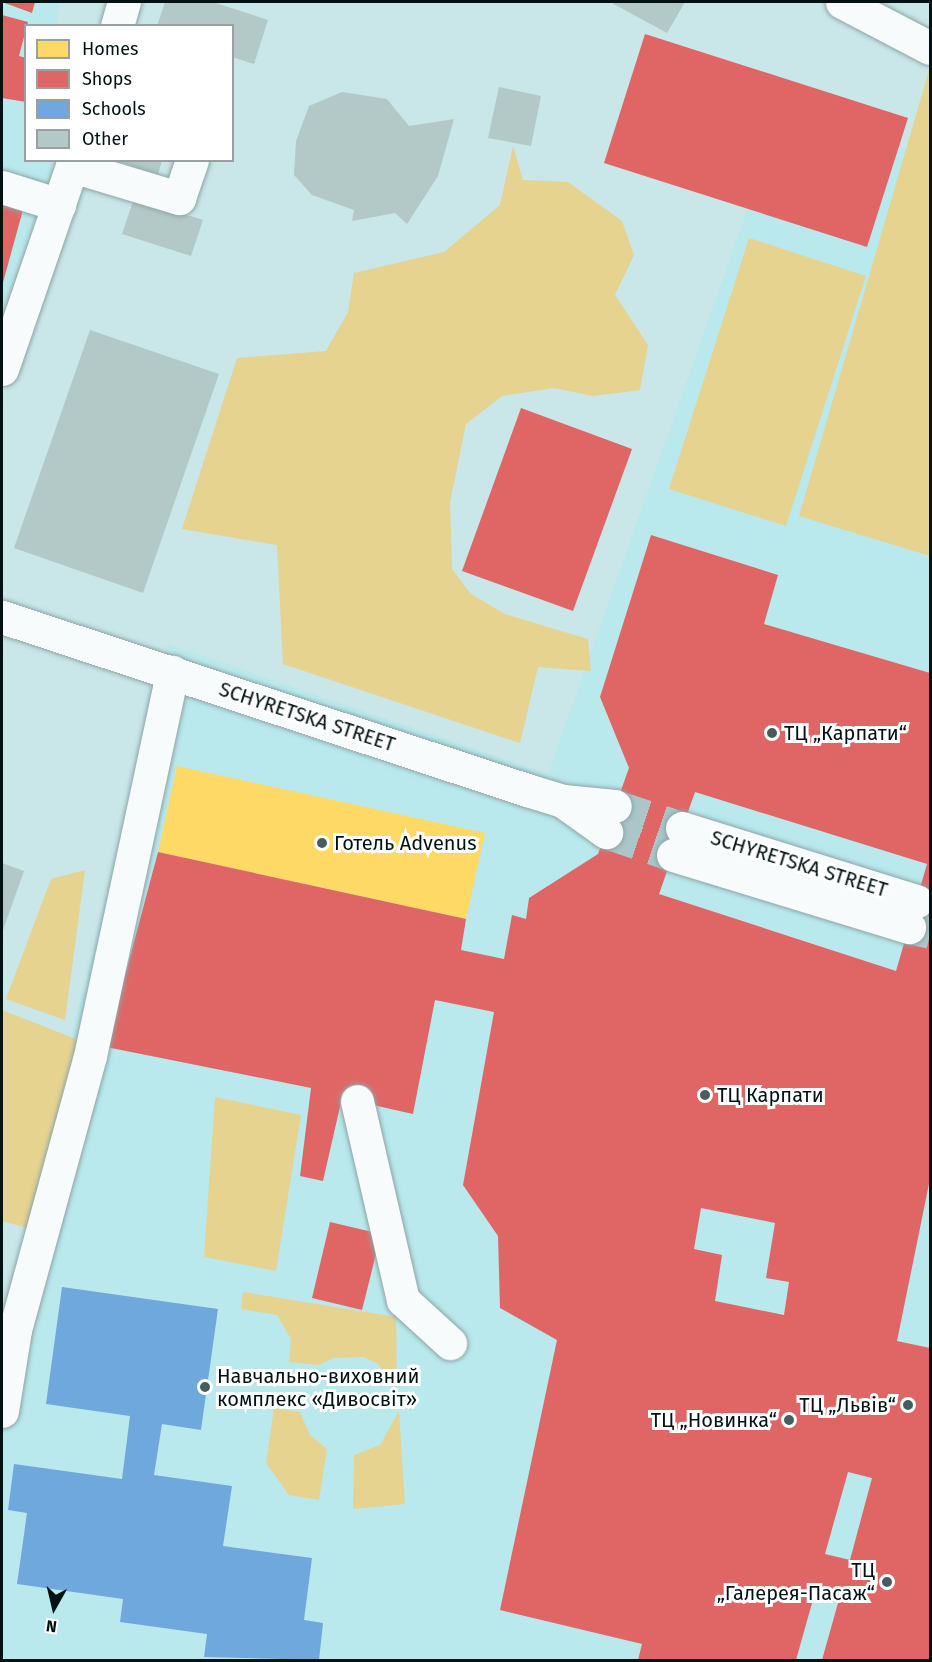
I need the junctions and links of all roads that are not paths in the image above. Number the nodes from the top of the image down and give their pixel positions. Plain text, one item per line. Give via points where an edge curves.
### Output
1 (124, 2) edge
2 (842, 2) edge
3 (118, 24) edge
4 (930, 48) edge
5 (191, 162) edge
6 (73, 163) edge
7 (2, 187) edge
8 (59, 205) junction
9 (2, 369) edge
10 (2, 617) edge
11 (172, 672) junction
12 (611, 819) tunnel mouth
13 (677, 842) tunnel mouth
14 (913, 914) tunnel mouth
15 (357, 1101) dead end
16 (450, 1343) dead end
17 (2, 1411) edge

1 - 3 street
2 - 4 street
5 - 6 street via 179,198
6 - 8 street
7 - 8 street
8 - 9 street
10 - 11 street, SCHYRETSKA STREET
11 - 12 street, SCHYRETSKA STREET
11 - 17 street via 90,1056 15,1330
13 - 14 street, SCHYRETSKA STREET
15 - 16 street via 403,1300

